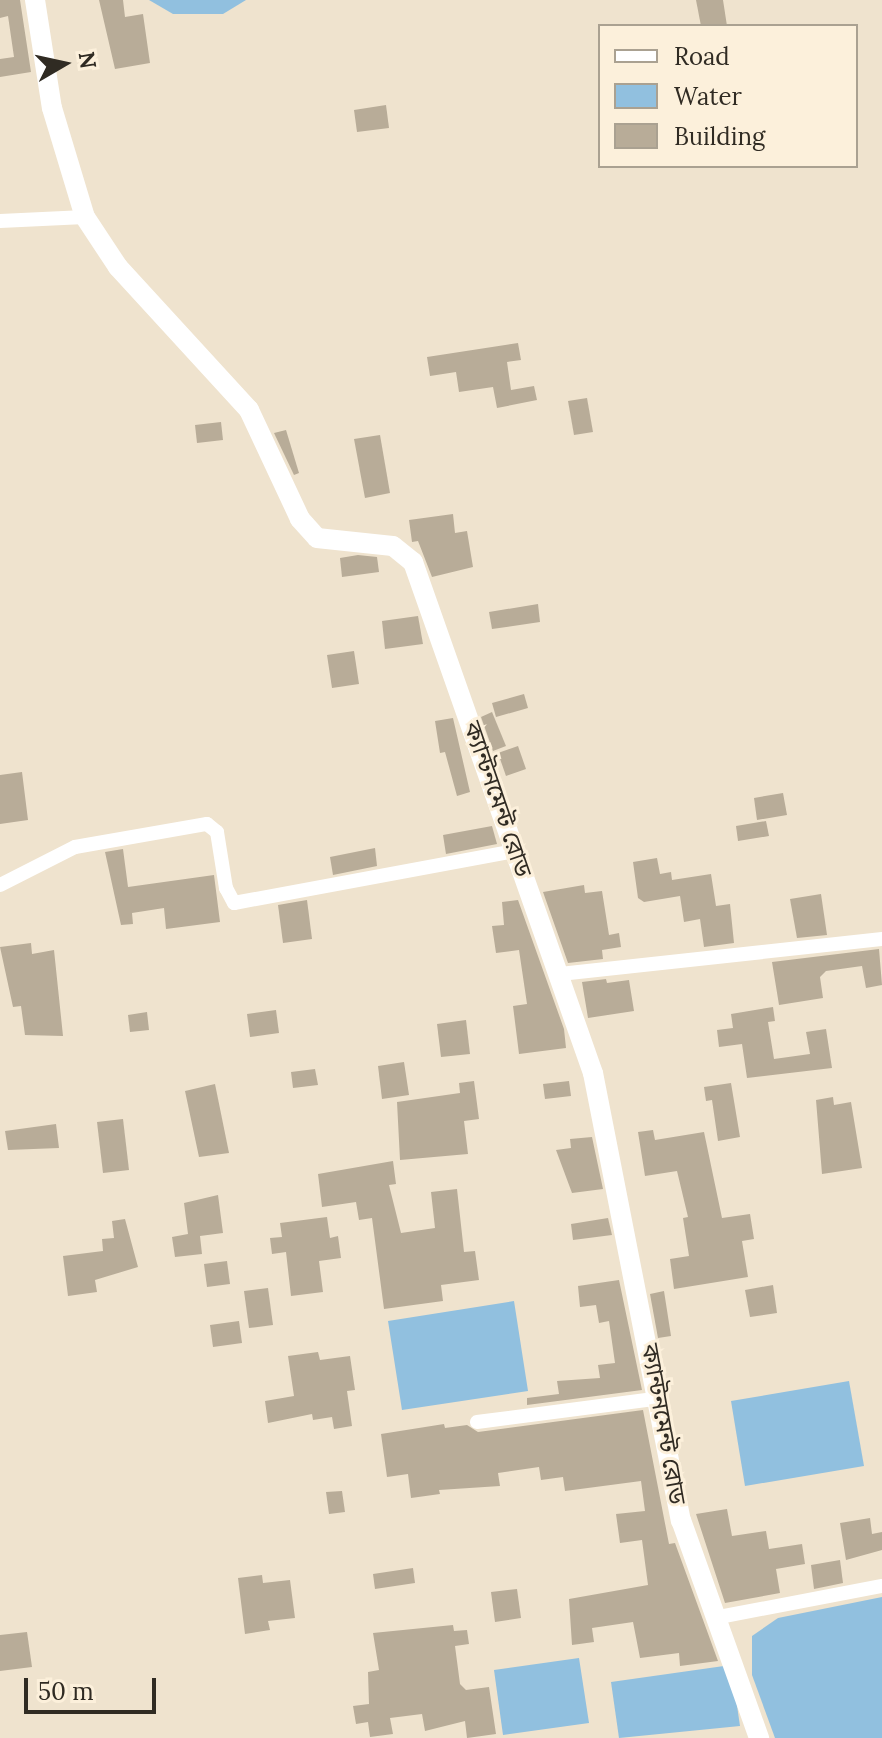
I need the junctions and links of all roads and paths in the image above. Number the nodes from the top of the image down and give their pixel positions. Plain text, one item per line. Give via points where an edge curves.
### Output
1 (35, 0) edge
2 (85, 217) junction
3 (0, 221) edge
4 (514, 851) junction
5 (0, 885) edge
6 (882, 939) edge
7 (560, 974) junction
8 (661, 1398) junction
9 (477, 1422) dead end
10 (882, 1586) edge
11 (719, 1617) junction
12 (759, 1738) edge

1 - 2 main road, ক্যান্টনমেন্ট রোড via 52,108
2 - 3 street
2 - 4 main road, ক্যান্টনমেন্ট রোড via 118,267 249,410 300,519 317,538 393,546 413,562
4 - 5 street via 234,903 226,888 217,832 207,824 75,847
4 - 7 main road, ক্যান্টনমেন্ট রোড
6 - 7 street
7 - 8 main road, ক্যান্টনমেন্ট রোড via 593,1073
8 - 9 street
8 - 11 main road, ক্যান্টনমেন্ট রোড via 681,1520
10 - 11 street
11 - 12 main road, ক্যান্টনমেন্ট রোড

